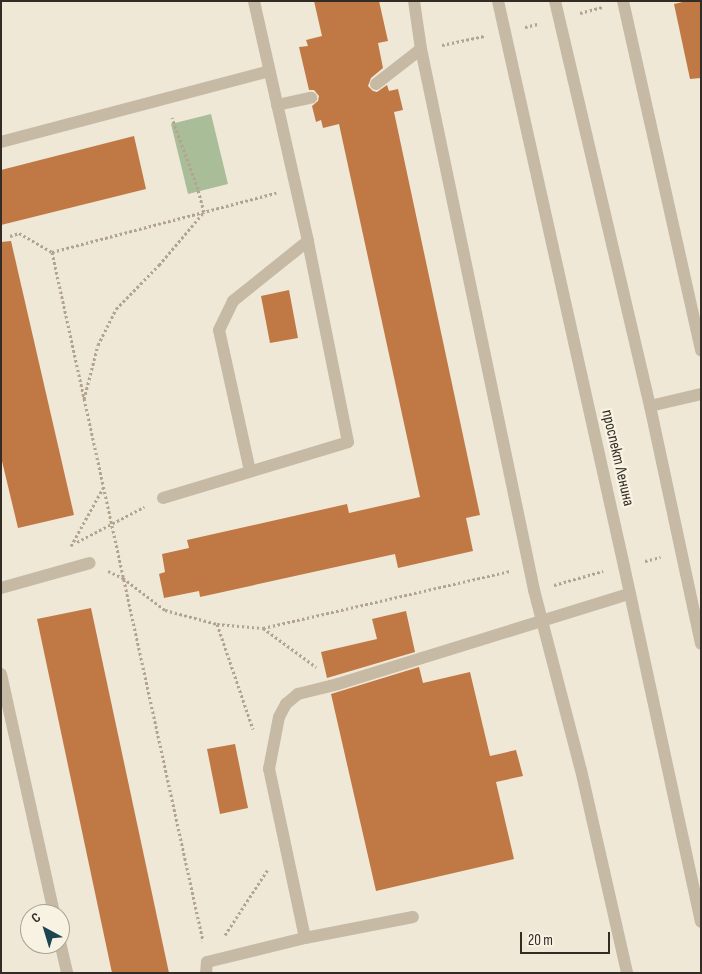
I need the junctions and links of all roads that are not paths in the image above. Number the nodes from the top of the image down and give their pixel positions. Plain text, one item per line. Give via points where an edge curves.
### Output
1 (254, 1) edge
2 (414, 1) edge
3 (498, 1) edge
4 (555, 1) edge
5 (623, 1) edge
6 (421, 49) junction
7 (269, 71) junction
8 (376, 84) dead end
9 (310, 98) dead end
10 (277, 105) junction
11 (1, 142) edge
12 (308, 241) junction
13 (701, 350) edge
14 (701, 394) edge
15 (650, 406) junction
16 (250, 471) junction
17 (162, 498) road end
18 (90, 563) road end
19 (1, 588) edge
20 (629, 594) junction
21 (544, 622) junction
22 (701, 644) edge
23 (1, 674) edge
24 (52, 904) edge
25 (413, 917) dead end
26 (701, 922) edge
27 (305, 938) junction
28 (63, 954) edge
29 (207, 967) edge
30 (67, 973) edge
31 (626, 973) edge

1 - 7 street
2 - 6 street
3 - 20 street, проспект Ленина
4 - 15 street
5 - 13 street
6 - 8 street
6 - 21 street via 534,590
7 - 10 street
7 - 11 street
9 - 10 street
10 - 12 street
12 - 16 street via 234,301 219,330
12 - 16 street via 348,442
14 - 15 street
15 - 22 street
16 - 17 street
18 - 19 street
20 - 21 street
20 - 26 street, проспект Ленина
21 - 27 street via 298,694 286,704 279,717 269,769
21 - 31 street
23 - 24 street
25 - 27 street
27 - 29 street
28 - 30 street

